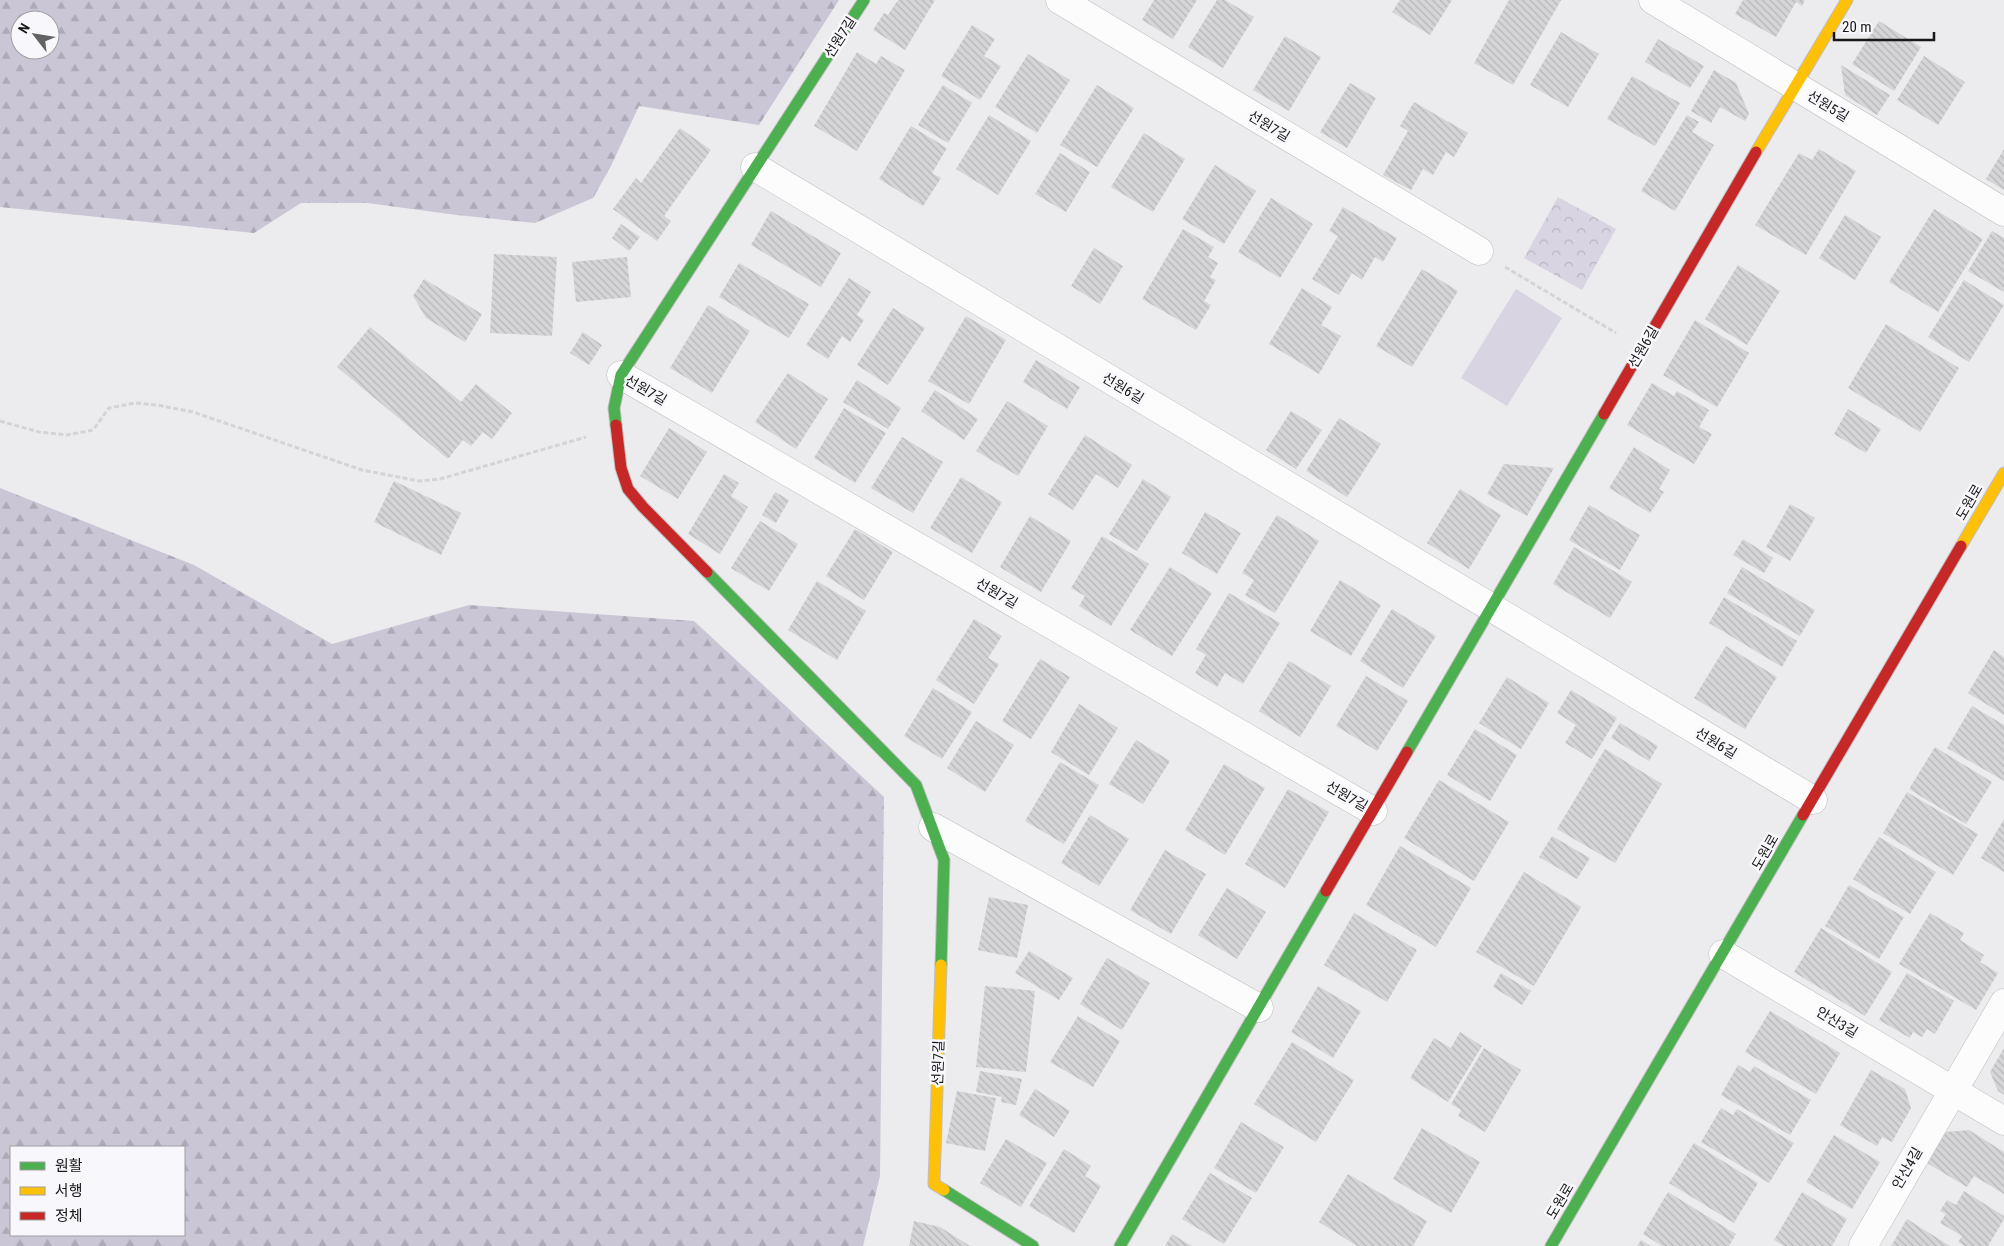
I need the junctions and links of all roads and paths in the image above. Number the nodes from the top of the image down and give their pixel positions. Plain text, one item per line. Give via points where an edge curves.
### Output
1 (864, 0) edge
2 (1060, 0) edge
3 (1653, 0) edge
4 (1847, 0) edge
5 (1795, 86) junction
6 (755, 167) junction
7 (2004, 212) edge
8 (1479, 251) dead end
9 (1521, 276) dead end
10 (1609, 329) dead end
11 (621, 375) junction
12 (0, 421) edge
13 (616, 429) junction
14 (2004, 473) edge
15 (1491, 608) junction
16 (1812, 800) junction
17 (1373, 811) junction
18 (934, 827) junction
19 (1723, 954) junction
20 (2004, 1003) edge
21 (1259, 1008) junction
22 (1952, 1090) junction
23 (2004, 1121) edge
24 (1033, 1246) edge
25 (1120, 1246) edge
26 (1551, 1246) edge
27 (1863, 1246) edge

1 - 6 street, 선원7길
2 - 8 street, 선원7길
3 - 5 street, 선원5길
4 - 5 street
5 - 7 street, 선원5길
5 - 15 street, 선원6길
6 - 11 street, 선원7길
6 - 15 street, 선원6길
9 - 10 path
11 - 13 street, 선원7길 via 614,408
11 - 17 street, 선원7길
12 - 13 path via 38,432 67,435 93,430 110,408 135,403 157,405 193,412 362,470 420,481 440,479
13 - 18 street, 선원7길 via 622,476 635,498 916,785
14 - 16 street, 도원로
15 - 16 street, 선원6길
15 - 17 street, 선원7길
16 - 19 street, 도원로
17 - 21 street, 선원7길
18 - 21 street
18 - 24 street, 선원7길 via 944,860 934,1184
19 - 22 street, 안산3길
19 - 26 street, 도원로
20 - 22 street
21 - 25 street, 선원7길
22 - 23 street, 안산3길
22 - 27 street, 안산4길

